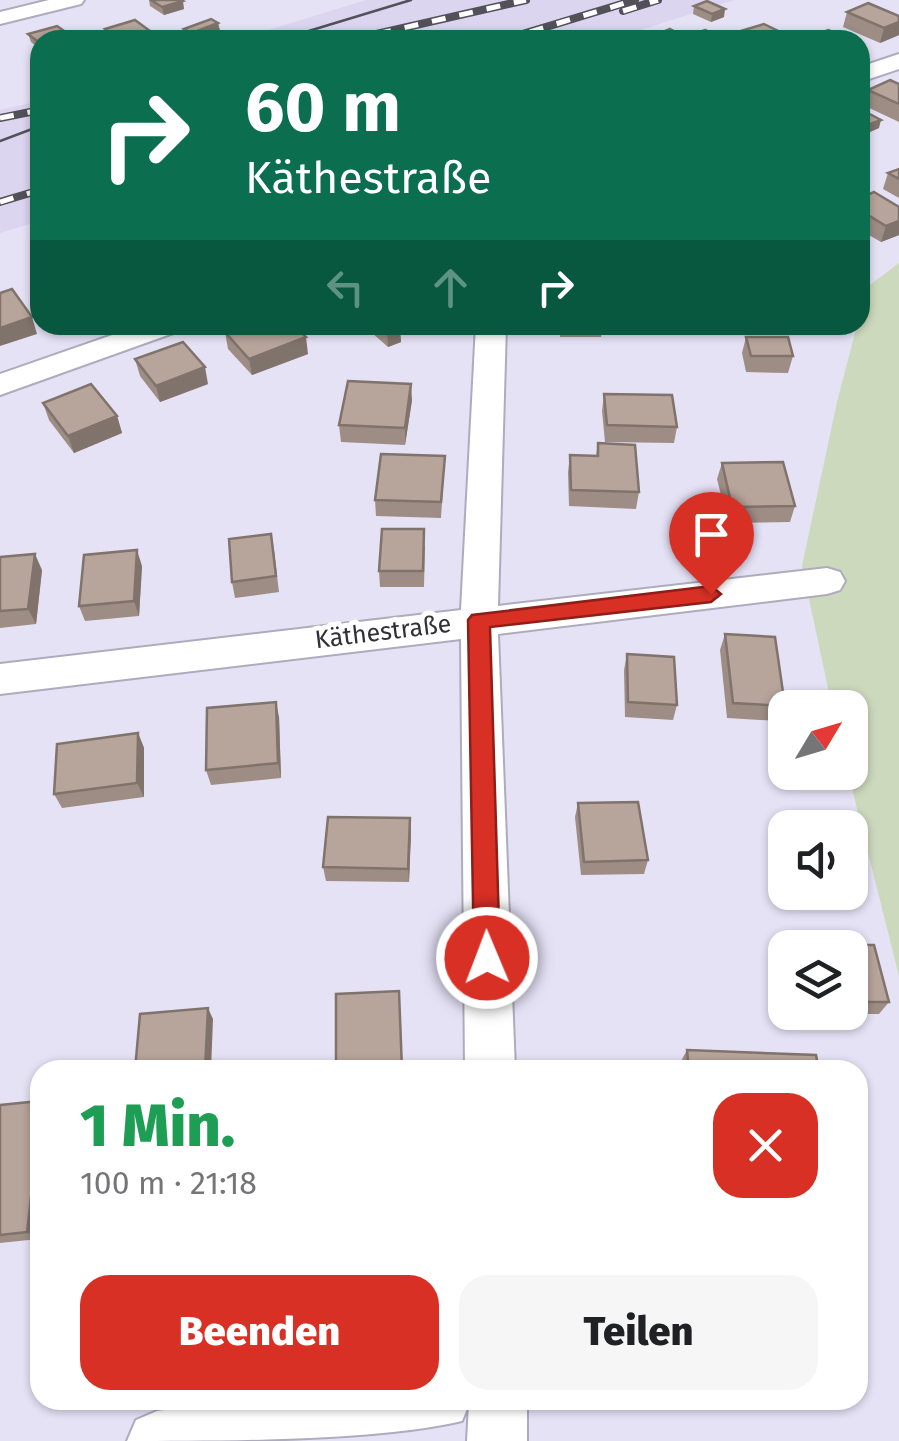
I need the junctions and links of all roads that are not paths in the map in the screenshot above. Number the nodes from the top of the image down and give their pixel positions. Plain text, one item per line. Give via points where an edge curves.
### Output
1 (74, 0) edge
2 (2, 14) edge
3 (899, 61) edge
4 (870, 71) edge
5 (141, 335) edge
6 (490, 335) edge
7 (0, 386) edge
8 (827, 581) dead end
9 (479, 620) junction
10 (0, 679) edge
11 (490, 1060) edge
12 (372, 1410) edge
13 (498, 1410) edge
14 (157, 1441) edge
15 (497, 1441) edge

1 - 2 street
3 - 4 street
5 - 7 street
6 - 9 street
8 - 9 street, Käthestraße
9 - 10 street, Käthestraße
9 - 11 street
12 - 14 street
13 - 15 street

